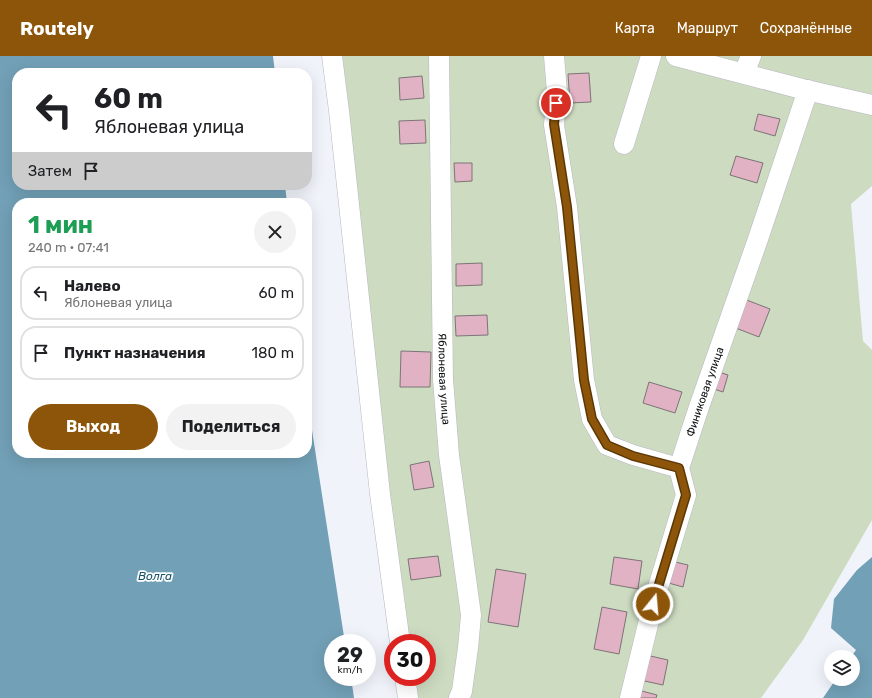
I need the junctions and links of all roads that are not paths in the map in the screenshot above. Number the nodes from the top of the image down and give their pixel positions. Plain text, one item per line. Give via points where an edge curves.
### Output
1 (332, 56) edge
2 (439, 56) edge
3 (554, 56) edge
4 (651, 56) edge
5 (676, 56) edge
6 (747, 65) edge
7 (808, 90) junction
8 (872, 105) edge
9 (624, 144) dead end
10 (679, 468) junction
11 (399, 634) edge
12 (406, 686) edge
13 (408, 698) edge
14 (459, 698) edge
15 (630, 698) edge

1 - 11 street via 380,494
2 - 14 street, Яблоневая улица via 443,379 449,455 471,615
3 - 10 street via 554,124 567,207 584,380 592,419 607,445 633,456
4 - 9 street
5 - 6 street
6 - 7 street
7 - 8 street
7 - 10 street, Финиковая улица
10 - 15 street via 686,495 653,604
12 - 13 street

